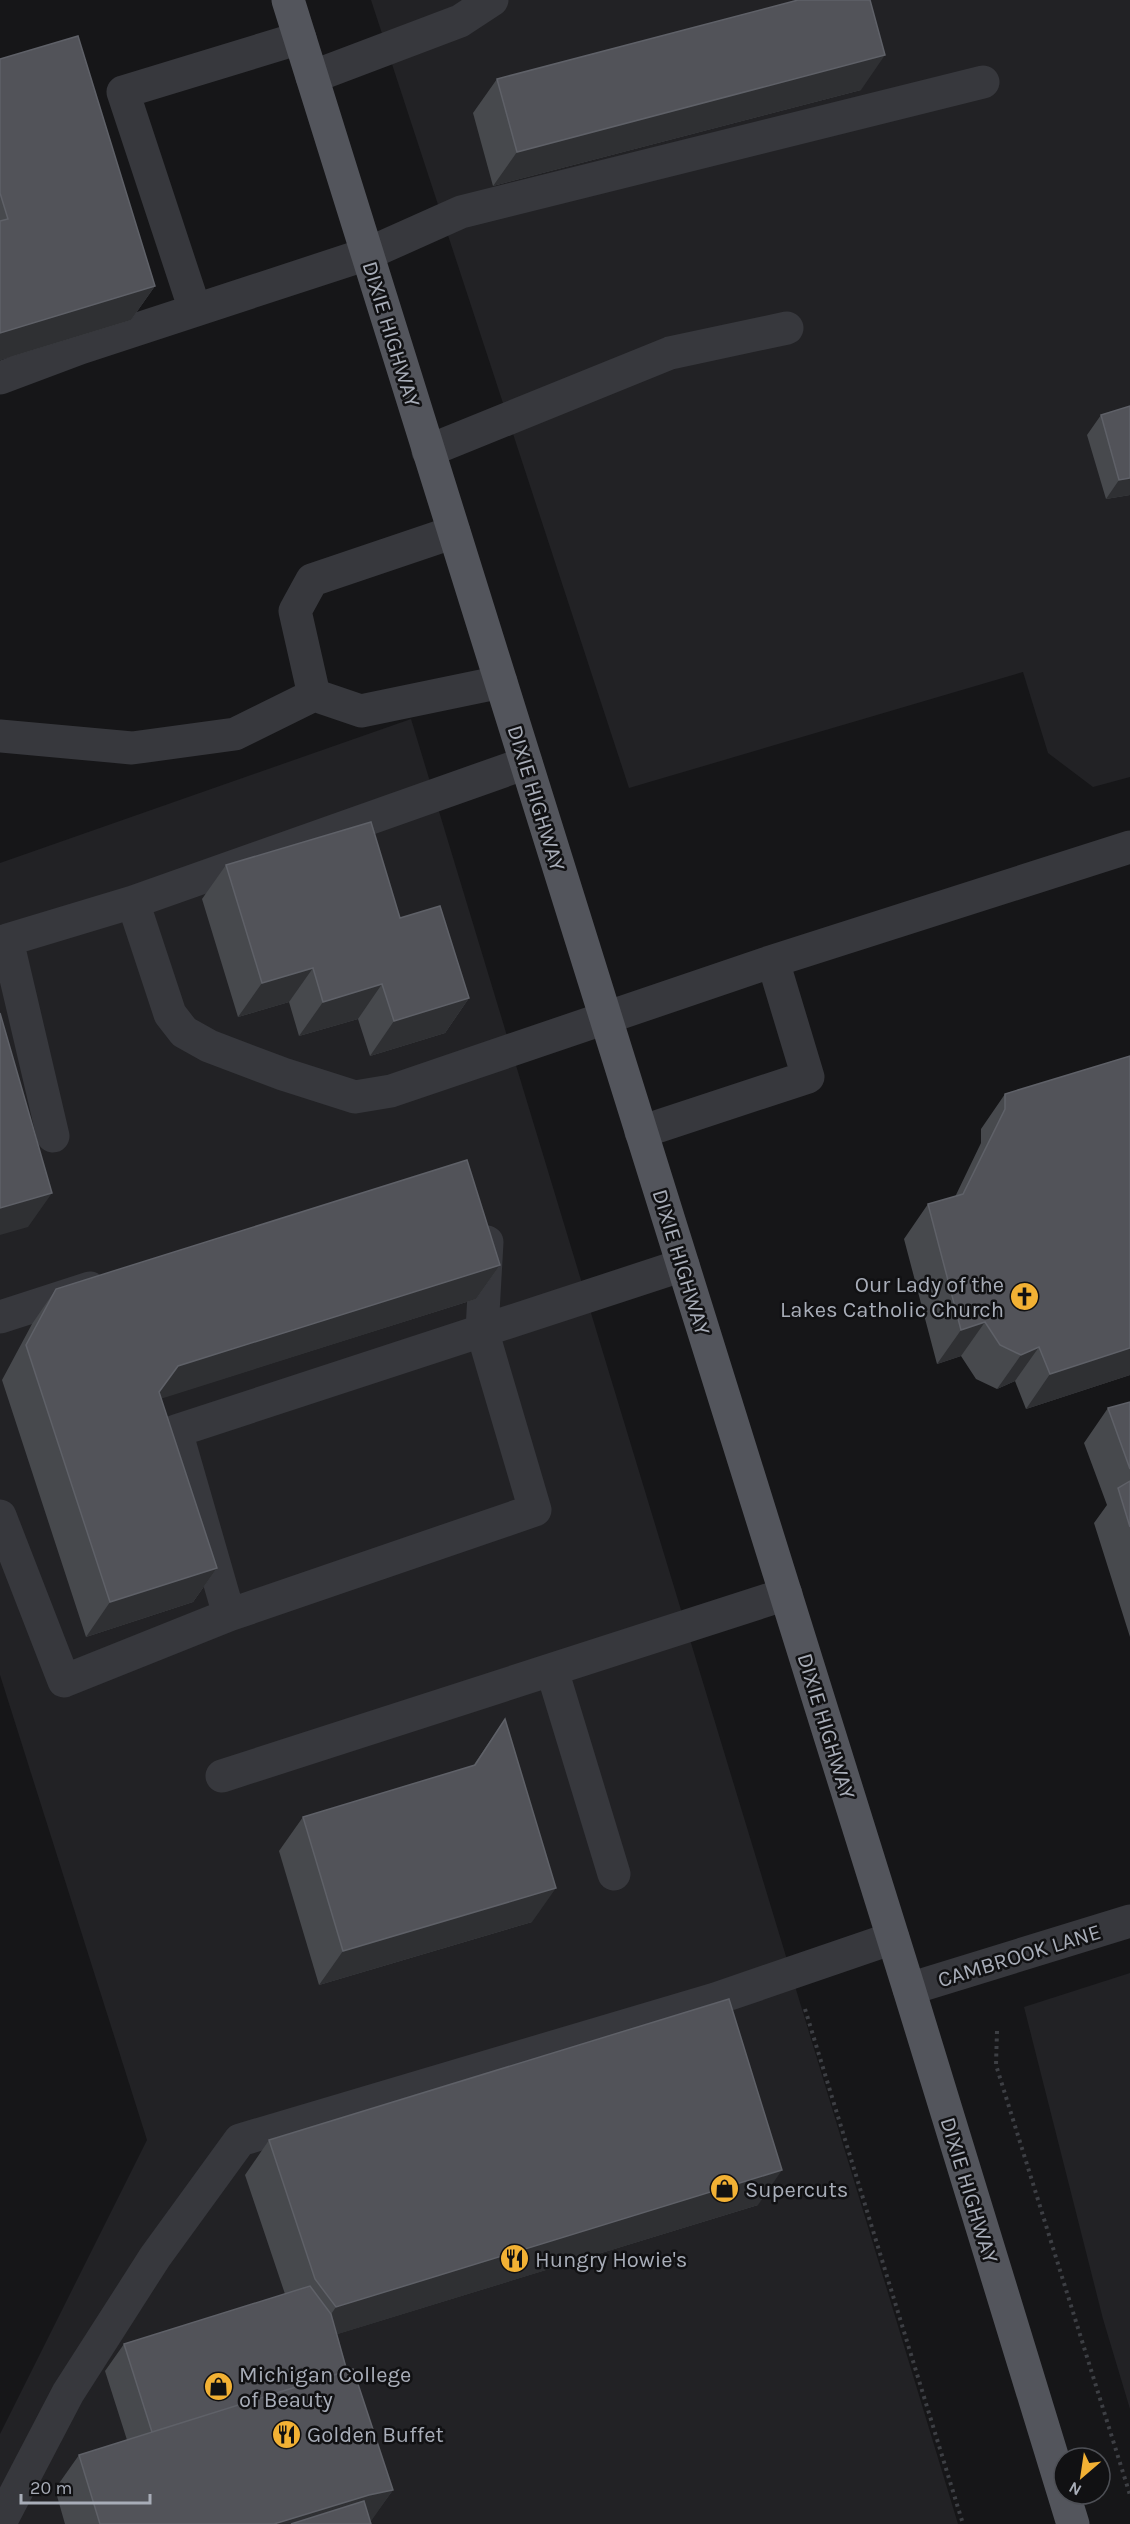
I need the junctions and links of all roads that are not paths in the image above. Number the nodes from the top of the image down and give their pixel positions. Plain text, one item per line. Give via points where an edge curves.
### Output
1 (288, 0) edge
2 (492, 0) edge
3 (300, 38) junction
4 (312, 77) junction
5 (983, 82) dead end
6 (367, 254) junction
7 (195, 310) junction
8 (787, 328) dead end
9 (0, 378) edge
10 (428, 451) junction
11 (454, 532) junction
12 (501, 682) junction
13 (314, 695) junction
14 (0, 736) edge
15 (526, 763) junction
16 (1130, 847) edge
17 (134, 902) junction
18 (773, 961) junction
19 (606, 1020) junction
20 (641, 1132) junction
21 (53, 1136) dead end
22 (477, 1217) edge
23 (683, 1265) junction
24 (123, 1277) edge
25 (0, 1317) edge
26 (482, 1330) junction
27 (0, 1516) edge
28 (786, 1594) junction
29 (229, 1615) junction
30 (552, 1670) junction
31 (222, 1776) dead end
32 (614, 1874) dead end
33 (1130, 1922) edge
34 (893, 1938) junction
35 (909, 1989) junction
36 (0, 2523) edge
37 (1073, 2524) edge

1 - 3 main road, DIXIE HIGHWAY
2 - 4 street via 460,21
3 - 4 main road, DIXIE HIGHWAY
3 - 7 street via 123,92
4 - 6 main road, DIXIE HIGHWAY
5 - 6 street via 461,212
6 - 7 street
6 - 10 main road, DIXIE HIGHWAY
7 - 9 street
8 - 10 street via 670,353
10 - 11 main road, DIXIE HIGHWAY
11 - 12 main road, DIXIE HIGHWAY
11 - 13 street via 312,580 295,610
12 - 13 street via 361,711
12 - 15 main road, DIXIE HIGHWAY
13 - 14 street via 235,734 143,747
15 - 17 street
15 - 19 main road, DIXIE HIGHWAY
16 - 18 street
17 - 19 street via 170,1014 184,1032 209,1046 283,1074 356,1097 391,1090
17 - 21 street via 7,940
18 - 19 street
18 - 20 street via 808,1077
19 - 20 main road, DIXIE HIGHWAY
20 - 23 main road, DIXIE HIGHWAY
22 - 26 street via 488,1234
23 - 26 street
23 - 28 main road, DIXIE HIGHWAY
24 - 25 street
26 - 29 street via 535,1510
26 - 29 street via 176,1431
27 - 29 street via 64,1681
28 - 30 street
28 - 34 main road, DIXIE HIGHWAY
30 - 31 street
30 - 32 street
33 - 35 street, CAMBROOK LANE
34 - 35 main road, DIXIE HIGHWAY
34 - 36 street via 715,1999 240,2140 155,2257 68,2393
35 - 37 main road, DIXIE HIGHWAY

